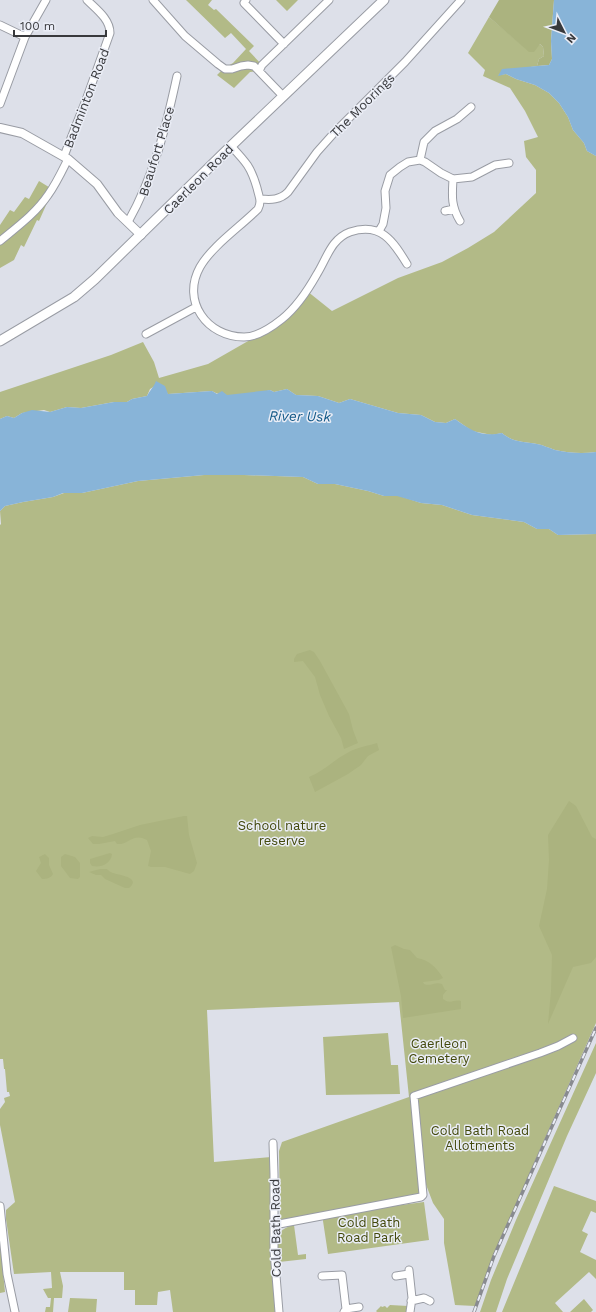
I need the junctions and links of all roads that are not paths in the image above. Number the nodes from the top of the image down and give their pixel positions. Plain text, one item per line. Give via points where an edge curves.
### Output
1 (46, 0) edge
2 (88, 0) edge
3 (153, 0) edge
4 (246, 0) edge
5 (329, 0) edge
6 (384, 0) edge
7 (461, 0) edge
8 (0, 25) edge
9 (25, 37) junction
10 (284, 44) junction
11 (259, 71) junction
12 (177, 76) dead end
13 (283, 96) junction
14 (0, 104) edge
15 (471, 107) dead end
16 (0, 128) edge
17 (231, 146) junction
18 (66, 158) junction
19 (420, 160) junction
20 (509, 163) dead end
21 (453, 179) junction
22 (261, 200) junction
23 (454, 209) junction
24 (445, 211) dead end
25 (460, 221) dead end
26 (128, 222) junction
27 (378, 231) junction
28 (141, 235) junction
29 (0, 241) edge
30 (407, 264) dead end
31 (196, 307) junction
32 (146, 334) dead end
33 (0, 341) edge
34 (573, 1038) dead end
35 (273, 1143) dead end
36 (0, 1206) edge
37 (274, 1225) junction
38 (322, 1276) dead end
39 (396, 1276) dead end
40 (411, 1301) junction
41 (430, 1301) dead end
42 (359, 1307) dead end
43 (345, 1310) edge
44 (15, 1312) edge
45 (279, 1312) edge
46 (410, 1312) edge

1 - 9 street
2 - 18 street, Badminton Road via 105,18 110,33
3 - 11 street via 185,36 225,69 248,65
4 - 10 street via 244,3
5 - 10 street
6 - 13 main road, Caerleon Road
7 - 22 street, The Moorings via 405,62 325,142 284,196
8 - 9 street
9 - 14 street
10 - 11 street
11 - 13 street
12 - 26 street, Beaufort Place via 167,124 149,179 140,202
13 - 17 main road, Caerleon Road
15 - 19 street via 435,131 424,142
16 - 18 street via 22,133
17 - 22 street via 249,166
17 - 28 main road, Caerleon Road
18 - 26 street via 97,184 118,213
18 - 29 street, Badminton Road via 56,184 47,197
19 - 21 street
19 - 27 street via 408,162 390,175 384,191 386,208 383,224
20 - 21 street via 495,165 472,177
21 - 23 street
22 - 31 street via 258,209 215,249 200,267 194,289
23 - 24 street
23 - 25 street
26 - 28 street
27 - 30 street via 392,242
27 - 31 street via 359,230 337,240 298,303 282,319 262,333 245,337 228,335 210,326
28 - 33 main road, Caerleon Road via 74,296
31 - 32 street
34 - 37 street via 540,1053 414,1096 423,1195 421,1197
35 - 37 street, Cold Bath Road
36 - 44 street via 7,1274
37 - 45 street, Cold Bath Road
38 - 43 street via 342,1275
39 - 40 street via 409,1272
40 - 41 street via 424,1298
40 - 46 street
42 - 43 street

